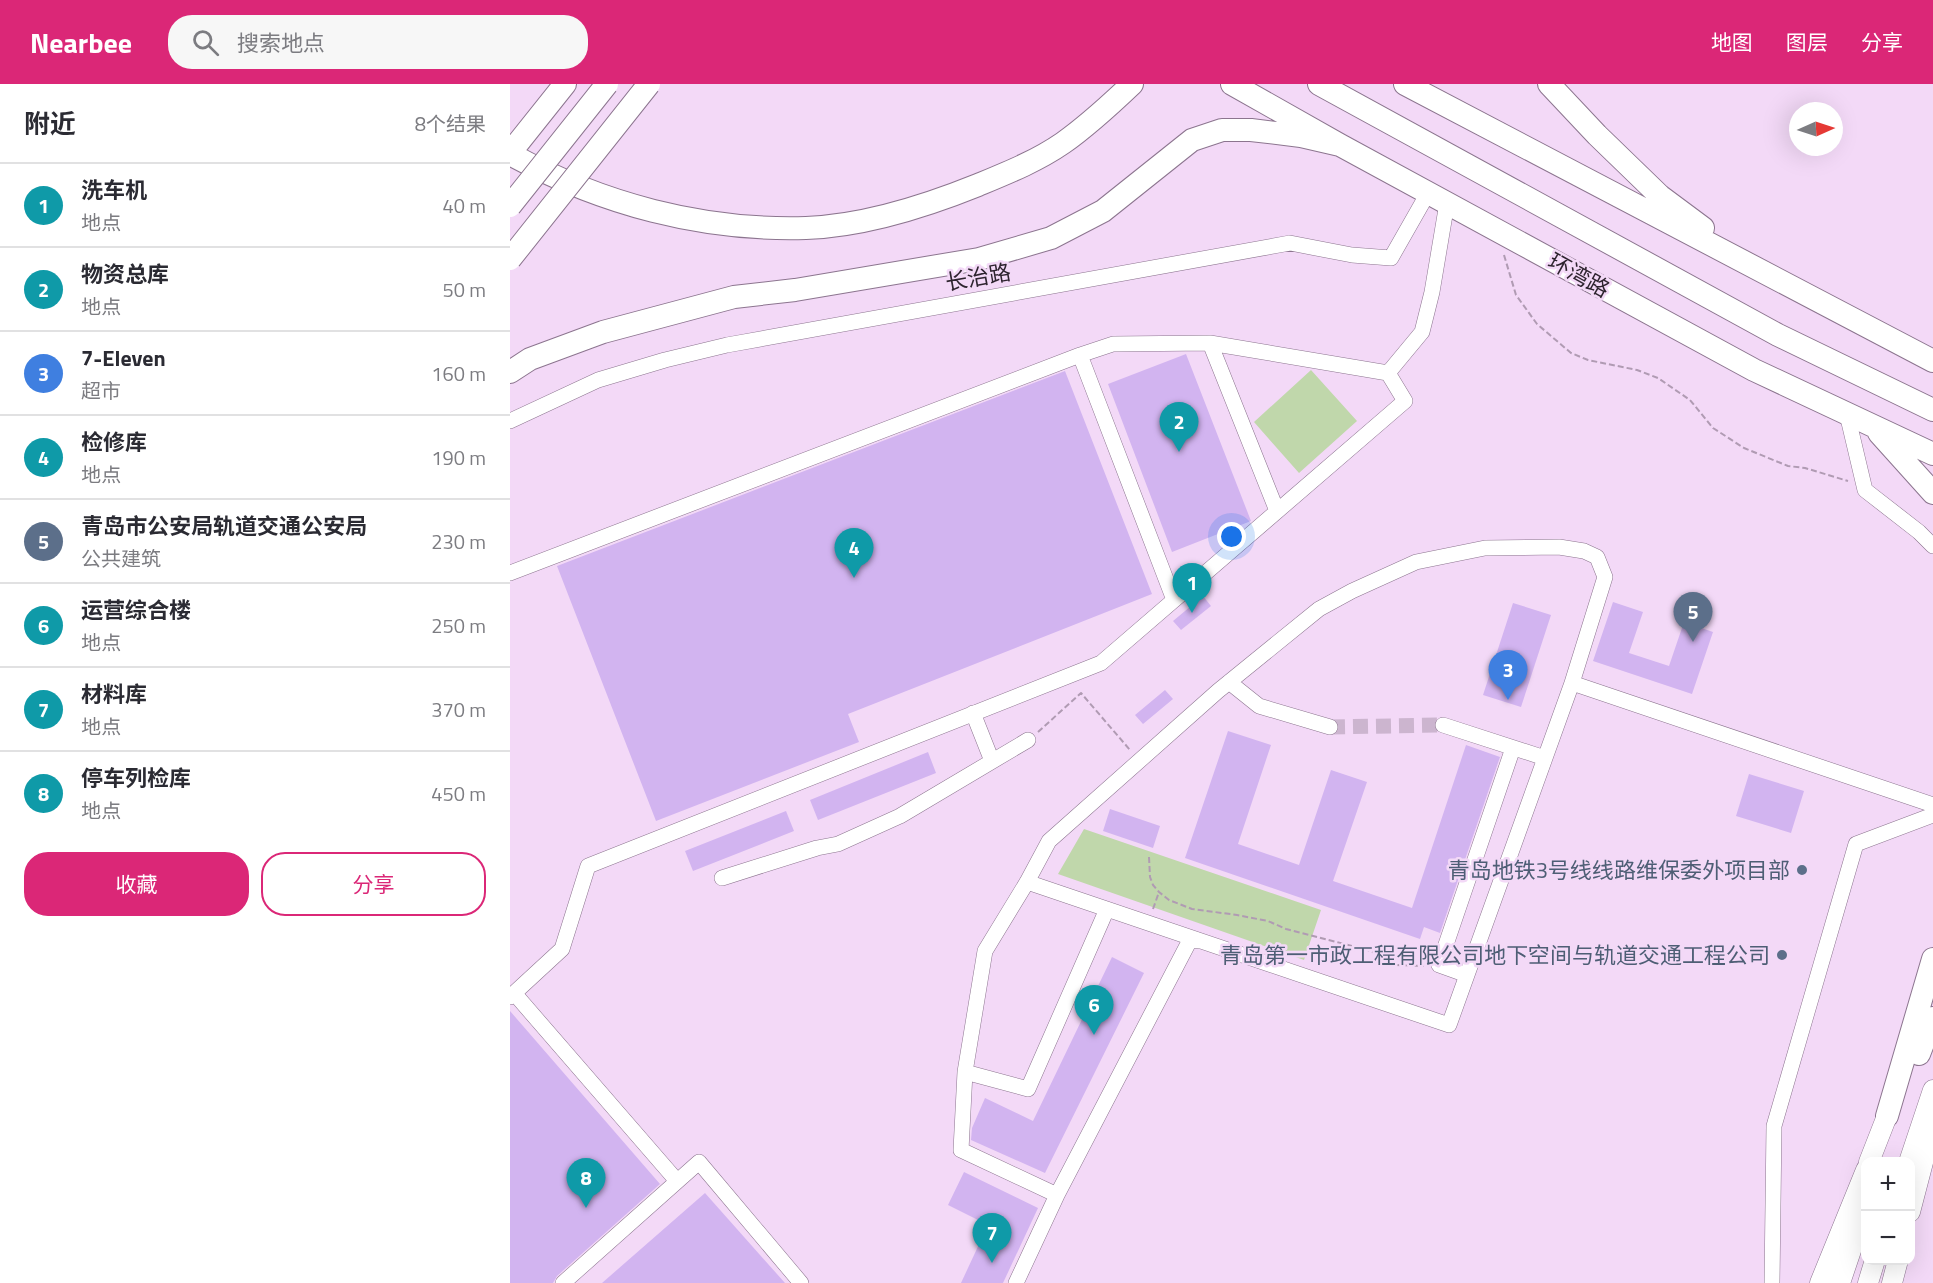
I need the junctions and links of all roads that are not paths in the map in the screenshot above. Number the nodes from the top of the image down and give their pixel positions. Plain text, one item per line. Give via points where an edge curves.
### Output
1 (565, 84) edge
2 (607, 84) edge
3 (1132, 84) edge
4 (1232, 84) edge
5 (1319, 84) edge
6 (1405, 84) edge
7 (647, 86) edge
8 (1551, 87) edge
9 (1340, 145) junction
10 (510, 153) edge
11 (1437, 198) junction
12 (510, 206) edge
13 (510, 259) edge
14 (1756, 269) junction
15 (1210, 343) junction
16 (1080, 355) junction
17 (1933, 361) edge
18 (510, 372) edge
19 (1388, 373) junction
20 (1894, 392) junction
21 (1933, 401) edge
22 (1933, 410) edge
23 (1847, 414) junction
24 (510, 421) edge
25 (1872, 425) junction
26 (1933, 454) edge
27 (1933, 493) edge
28 (1277, 511) junction
29 (1933, 546) edge
30 (510, 573) edge
31 (1174, 600) junction
32 (1229, 682) junction
33 (1572, 683) junction
34 (973, 713) junction
35 (1443, 725) tunnel mouth
36 (1329, 727) tunnel mouth
37 (1028, 740) road end
38 (1513, 748) junction
39 (1545, 758) junction
40 (992, 761) junction
41 (1933, 805) edge
42 (1933, 815) edge
43 (722, 878) dead end
44 (1027, 882) junction
45 (1107, 909) junction
46 (1200, 940) junction
47 (1933, 959) edge
48 (1467, 975) junction
49 (512, 995) edge
50 (1933, 1018) edge
51 (965, 1072) junction
52 (1933, 1090) edge
53 (1887, 1116) junction
54 (1933, 1124) edge
55 (1871, 1157) edge
56 (1879, 1157) edge
57 (1910, 1157) edge
58 (677, 1181) junction
59 (1861, 1182) edge
60 (1057, 1195) junction
61 (1864, 1211) edge
62 (1911, 1211) edge
63 (1873, 1265) edge
64 (1897, 1265) edge
65 (563, 1283) edge
66 (801, 1283) edge
67 (1016, 1283) edge
68 (1772, 1283) edge
69 (1820, 1283) edge
70 (1840, 1283) edge
71 (1868, 1283) edge
72 (1892, 1283) edge

1 - 10 highway
2 - 12 highway, bridge
3 - 10 highway via 1063,143 1020,168 896,213 807,228 697,221 649,211 548,175
4 - 9 highway, 环湾路
5 - 20 highway, 环湾路 via 1778,335
6 - 14 highway
7 - 13 highway, bridge
8 - 14 highway via 1660,196
9 - 11 highway, 环湾路
9 - 18 highway via 1301,136 1222,130 1192,140 1103,211 1051,238 979,259 734,297 650,318 550,351
11 - 19 street via 1432,292 1422,332
11 - 23 highway, 环湾路 via 1754,370
11 - 24 street, 长治路 via 1391,258 1290,243 727,345 598,380
14 - 17 highway
15 - 16 street via 1113,344
15 - 19 street
15 - 28 street
16 - 30 street
16 - 31 street
19 - 28 street via 1404,400
20 - 21 highway
20 - 22 highway, 环湾路
23 - 25 highway, 环湾路
23 - 29 street via 1865,490
25 - 26 highway, 环湾路
25 - 27 highway
28 - 31 street
31 - 34 street via 1101,663
32 - 33 street via 1320,609 1416,562 1485,548 1559,547 1597,557 1605,577
32 - 36 street via 1259,706
32 - 44 street via 1049,841
33 - 39 street
33 - 41 street
34 - 40 street
34 - 49 street via 588,866 562,949
35 - 38 street
37 - 40 street
38 - 39 street
38 - 48 street via 1439,965
39 - 48 street
40 - 43 street via 900,816 838,844
42 - 68 street via 1856,844 1774,1126
44 - 45 street
44 - 51 street via 985,951
45 - 46 street
45 - 51 street via 1028,1089
46 - 48 street via 1449,1025
46 - 60 street via 1190,940
47 - 53 highway
49 - 58 street
50 - 53 highway
51 - 60 street via 961,1150
52 - 57 main road
53 - 55 main road
53 - 56 main road
54 - 62 main road
58 - 65 street
58 - 66 street via 699,1162
59 - 69 main road
60 - 67 street
61 - 70 main road
63 - 71 main road
64 - 72 main road

